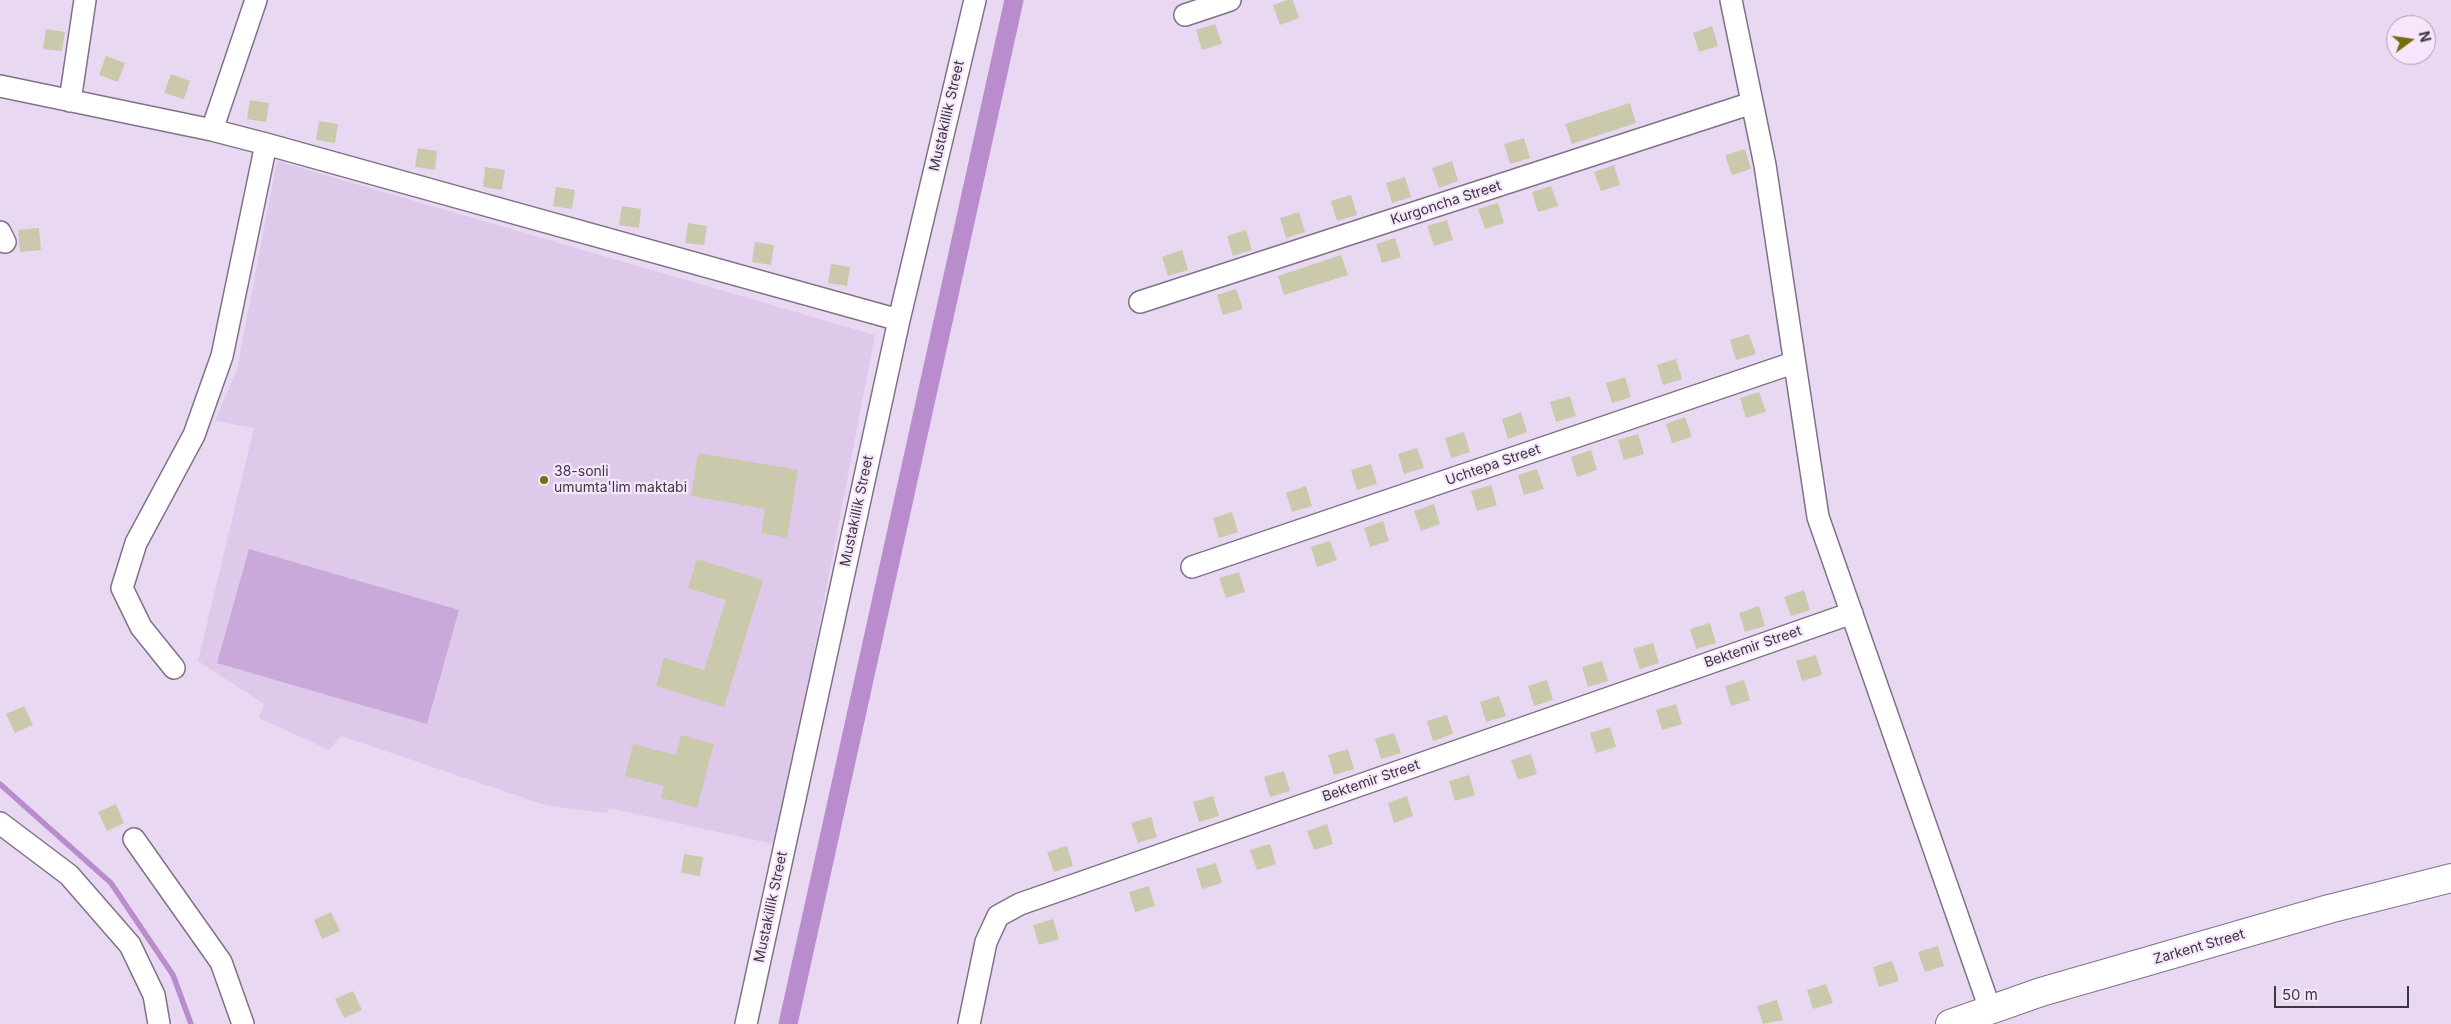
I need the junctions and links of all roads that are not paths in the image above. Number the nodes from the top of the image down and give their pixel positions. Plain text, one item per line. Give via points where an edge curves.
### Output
1 (85, 0) edge
2 (256, 0) edge
3 (975, 0) edge
4 (1230, 0) edge
5 (1731, 0) edge
6 (1185, 15) dead end
7 (0, 86) edge
8 (70, 101) junction
9 (1752, 103) junction
10 (212, 130) junction
11 (266, 144) junction
12 (1140, 302) dead end
13 (899, 320) junction
14 (1793, 362) junction
15 (1192, 567) dead end
16 (1852, 613) junction
17 (174, 668) dead end
18 (0, 823) edge
19 (134, 839) dead end
20 (2451, 878) edge
21 (2451, 897) edge
22 (1997, 1017) edge
23 (159, 1024) edge
24 (243, 1024) edge
25 (746, 1024) edge
26 (969, 1024) edge
27 (1950, 1024) edge

1 - 8 street
2 - 10 street
3 - 13 street, Mustakillik Street
4 - 6 street
5 - 9 street
7 - 8 street
8 - 10 street
9 - 12 street, Kurgoncha Street
9 - 14 street via 1765,165
10 - 11 street
11 - 13 street
11 - 17 street via 222,356 194,435 136,543 122,588 141,627
13 - 25 street, Mustakillik Street
14 - 15 street, Uchtepa Street
14 - 16 street via 1818,518
16 - 22 street
16 - 26 street, Bektemir Street via 1020,904 998,916 986,942
18 - 23 street via 69,875 130,945 154,995
19 - 24 street via 220,962
20 - 22 main road, Zarkent Street via 2329,909 2041,992
21 - 22 main road, Zarkent Street via 2046,1009
22 - 27 main road, Zarkent Street

